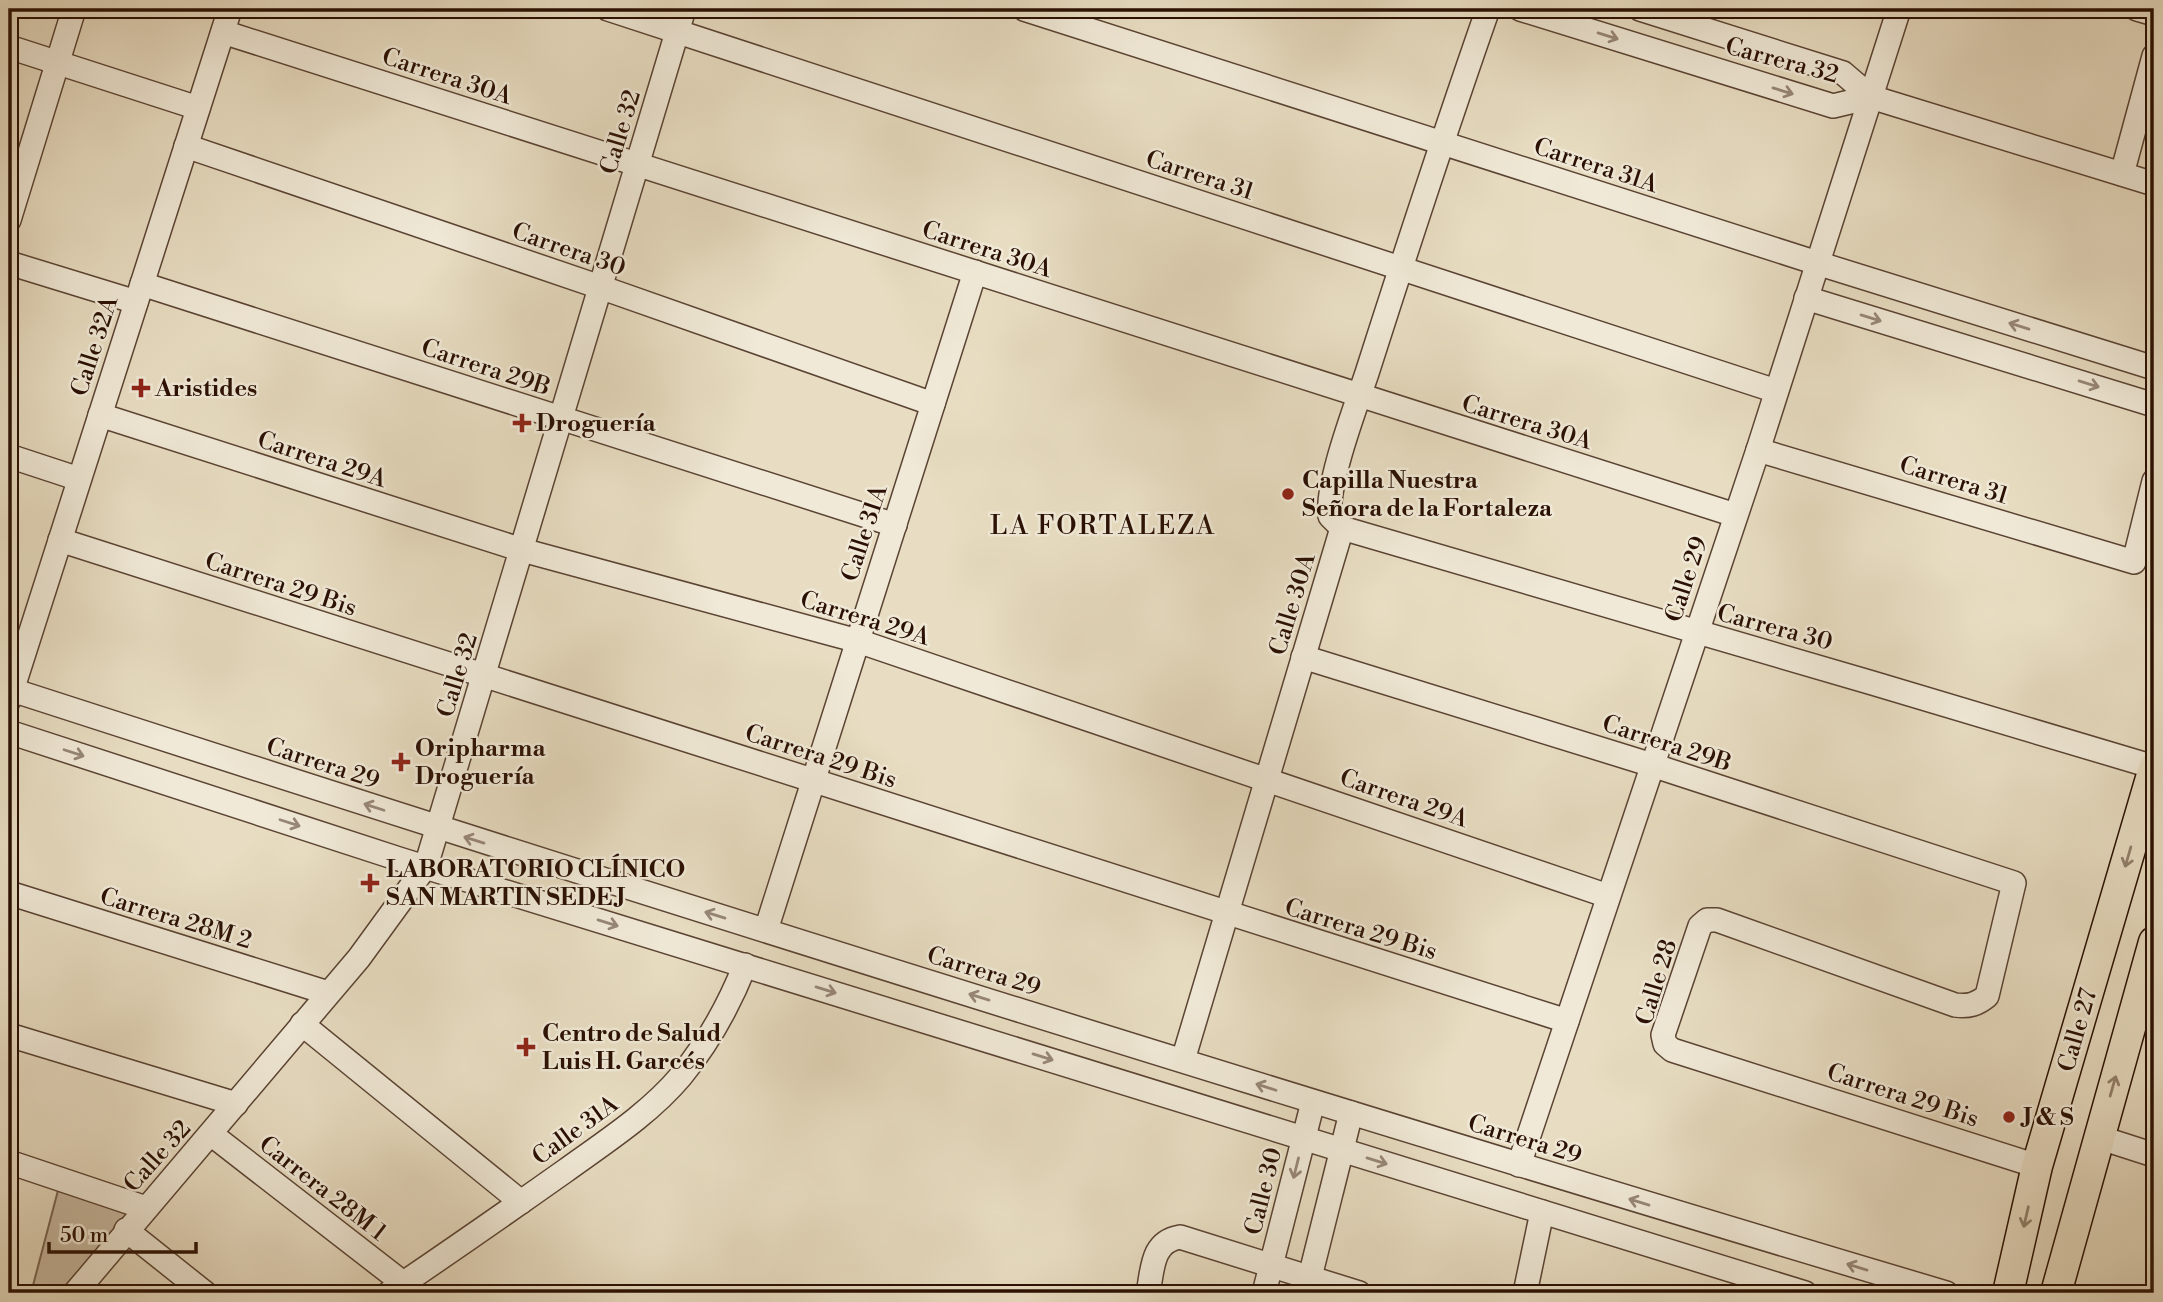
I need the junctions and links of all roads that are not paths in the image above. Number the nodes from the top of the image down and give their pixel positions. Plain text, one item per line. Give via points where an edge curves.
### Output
1 (74, 9) edge
2 (230, 9) edge
3 (608, 9) edge
4 (684, 9) edge
5 (1024, 9) edge
6 (1488, 9) edge
7 (1520, 9) edge
8 (1640, 9) edge
9 (1899, 9) edge
10 (2137, 9) edge
11 (2154, 14) edge
12 (1064, 15) edge
13 (223, 32) junction
14 (677, 32) junction
15 (9, 47) edge
16 (2154, 56) edge
17 (57, 63) junction
18 (1871, 97) junction
19 (198, 108) junction
20 (1441, 143) junction
21 (186, 146) junction
22 (637, 164) junction
23 (2122, 174) junction
24 (2154, 184) edge
25 (9, 220) edge
26 (9, 262) edge
27 (1817, 263) junction
28 (1400, 269) junction
29 (975, 272) junction
30 (600, 287) junction
31 (139, 293) junction
32 (1806, 298) junction
33 (2154, 368) edge
34 (1776, 391) junction
35 (1359, 396) junction
36 (933, 404) junction
37 (2154, 405) edge
38 (100, 415) junction
39 (561, 418) junction
40 (1758, 450) junction
41 (9, 456) edge
42 (79, 479) junction
43 (2154, 481) edge
44 (1735, 515) junction
45 (895, 525) junction
46 (1342, 528) junction
47 (60, 540) junction
48 (522, 550) junction
49 (1696, 633) junction
50 (858, 641) junction
51 (1304, 657) junction
52 (484, 677) junction
53 (10, 693) edge
54 (9, 732) edge
55 (1652, 765) junction
56 (2154, 767) edge
57 (1267, 779) junction
58 (813, 780) junction
59 (439, 828) junction
60 (426, 866) junction
61 (9, 893) edge
62 (1608, 896) junction
63 (1226, 914) junction
64 (1700, 926) joint
65 (766, 930) junction
66 (2152, 960) edge
67 (745, 965) junction
68 (328, 993) junction
69 (1567, 1021) junction
70 (302, 1024) junction
71 (9, 1035) edge
72 (1672, 1050) joint
73 (1183, 1060) junction
74 (1314, 1102) junction
75 (236, 1104) junction
76 (1351, 1113) junction
77 (211, 1134) junction
78 (2098, 1137) junction
79 (1304, 1138) junction
80 (1342, 1150) junction
81 (2154, 1155) edge
82 (9, 1162) edge
83 (1519, 1165) junction
84 (2037, 1166) junction
85 (521, 1202) junction
86 (146, 1208) junction
87 (1542, 1212) junction
88 (126, 1230) junction
89 (1271, 1266) junction
90 (1308, 1286) edge
91 (396, 1288) edge
92 (75, 1293) edge
93 (205, 1293) edge
94 (1148, 1293) edge
95 (1264, 1293) edge
96 (1359, 1293) edge
97 (1525, 1293) edge
98 (1805, 1293) edge
99 (1945, 1293) edge
100 (2008, 1293) edge
101 (2056, 1293) edge

1 - 17 street
2 - 13 street, Calle 32A
3 - 14 street, Carrera 31
4 - 14 street, Calle 32
5 - 12 street, Carrera 31A
6 - 20 street, Calle 30A
7 -> 18 street, Carrera 32 via 1833,106
8 - 18 street, Carrera 32 via 1843,73
9 - 18 street, Calle 29
10 - 11 street
12 - 20 street, Carrera 31A
13 - 19 street, Calle 32A
13 - 22 street, Carrera 30A
14 - 22 street, Calle 32
14 - 28 street, Carrera 31
15 - 17 street
16 - 23 street
17 - 19 street
17 - 25 street
18 - 23 street, Carrera 32
18 - 27 street, Calle 29
19 - 21 street, Calle 32A
20 - 27 street, Carrera 31A
20 - 28 street, Calle 30A
21 - 30 street, Carrera 30
21 - 31 street, Calle 32A
22 - 29 street, Carrera 30A
22 - 30 street, Calle 32
23 - 24 street, Carrera 32
26 - 31 street, Carrera 29B
27 - 32 street, Calle 29
33 -> 27 street, Carrera 31A
28 - 34 street, Carrera 31
28 - 35 street, Calle 30A
29 - 35 street, Carrera 30A
29 - 36 street, Calle 31A
30 - 36 street, Carrera 30
30 - 39 street, Calle 32
31 - 38 street, Calle 32A
31 - 39 street, Carrera 29B
32 - 34 street, Calle 29
32 -> 37 street
34 - 40 street, Calle 29
35 - 44 street, Carrera 30A
35 - 46 street, Calle 30A via 1330,493 1330,516
36 - 45 street, Calle 31A
38 - 42 street, Calle 32A
38 - 48 street, Carrera 29A
39 - 45 street, Carrera 29B
39 - 48 street, Calle 32
40 - 43 street, Carrera 31 via 2134,562
40 - 44 street, Calle 29
41 - 42 street
42 - 47 street, Calle 32A
44 - 49 street, Calle 29
45 - 50 street, Calle 31A
46 - 49 street, Carrera 30
46 - 51 street, Calle 30A
47 - 52 street, Carrera 29 Bis
47 - 53 street, Calle 32A
48 - 50 street, Carrera 29A
48 - 52 street, Calle 32
49 - 55 street, Calle 29
49 - 56 street, Carrera 30
50 - 57 street, Carrera 29A
50 - 58 street, Calle 31A
51 - 55 street, Carrera 29B
51 - 57 street, Calle 30A
52 - 58 street, Carrera 29 Bis
52 - 59 street, Calle 32
59 -> 53 street, Carrera 29
54 -> 60 street
55 - 62 street, Calle 29
55 - 64 street, Carrera 29B via 2014,883 1987,996 1966,1007 1717,920
56 -> 84 main road, Calle 27
57 - 62 street, Carrera 29A
57 - 63 street, Calle 30A
58 - 63 street, Carrera 29 Bis
58 - 65 street, Calle 31A
59 - 60 street, Calle 32
65 -> 59 street, Carrera 29
60 -> 67 street
60 - 68 street, Calle 32
61 - 68 street, Carrera 28M 2
62 - 69 street, Calle 29
63 - 69 street, Carrera 29 Bis
63 - 73 street, Calle 30A
64 - 72 street, Calle 28 via 1663,1035
73 -> 65 street, Carrera 29
78 -> 66 main road, Calle 27
67 -> 79 street
67 - 85 street, Calle 31A via 715,1026 681,1075 632,1122
68 - 70 street, Calle 32
69 - 83 street, Calle 29
70 - 75 street, Calle 32
70 - 85 street
71 - 75 street
72 - 84 street, Carrera 29 Bis
74 -> 73 street, Carrera 29
74 - 76 street, Carrera 29
74 - 79 street, Calle 30
75 - 77 street, Calle 32
76 - 80 street
76 - 83 street, Carrera 29
77 - 86 street, Calle 32
77 - 91 street, Carrera 28M 1
78 - 81 street
78 - 101 main road, Calle 27
79 - 80 street
79 -> 89 street, Calle 30
80 -> 87 street
80 - 90 street
82 - 86 street
99 -> 83 street, Carrera 29
84 -> 100 main road, Calle 27
85 - 91 street, Calle 31A
86 - 88 street, Calle 32
87 - 97 street
87 - 98 street
88 - 92 street, Calle 32
88 - 93 street
89 - 90 street
89 - 94 street via 1180,1237 1163,1243 1157,1252
89 - 95 street, Calle 30
90 - 96 street

